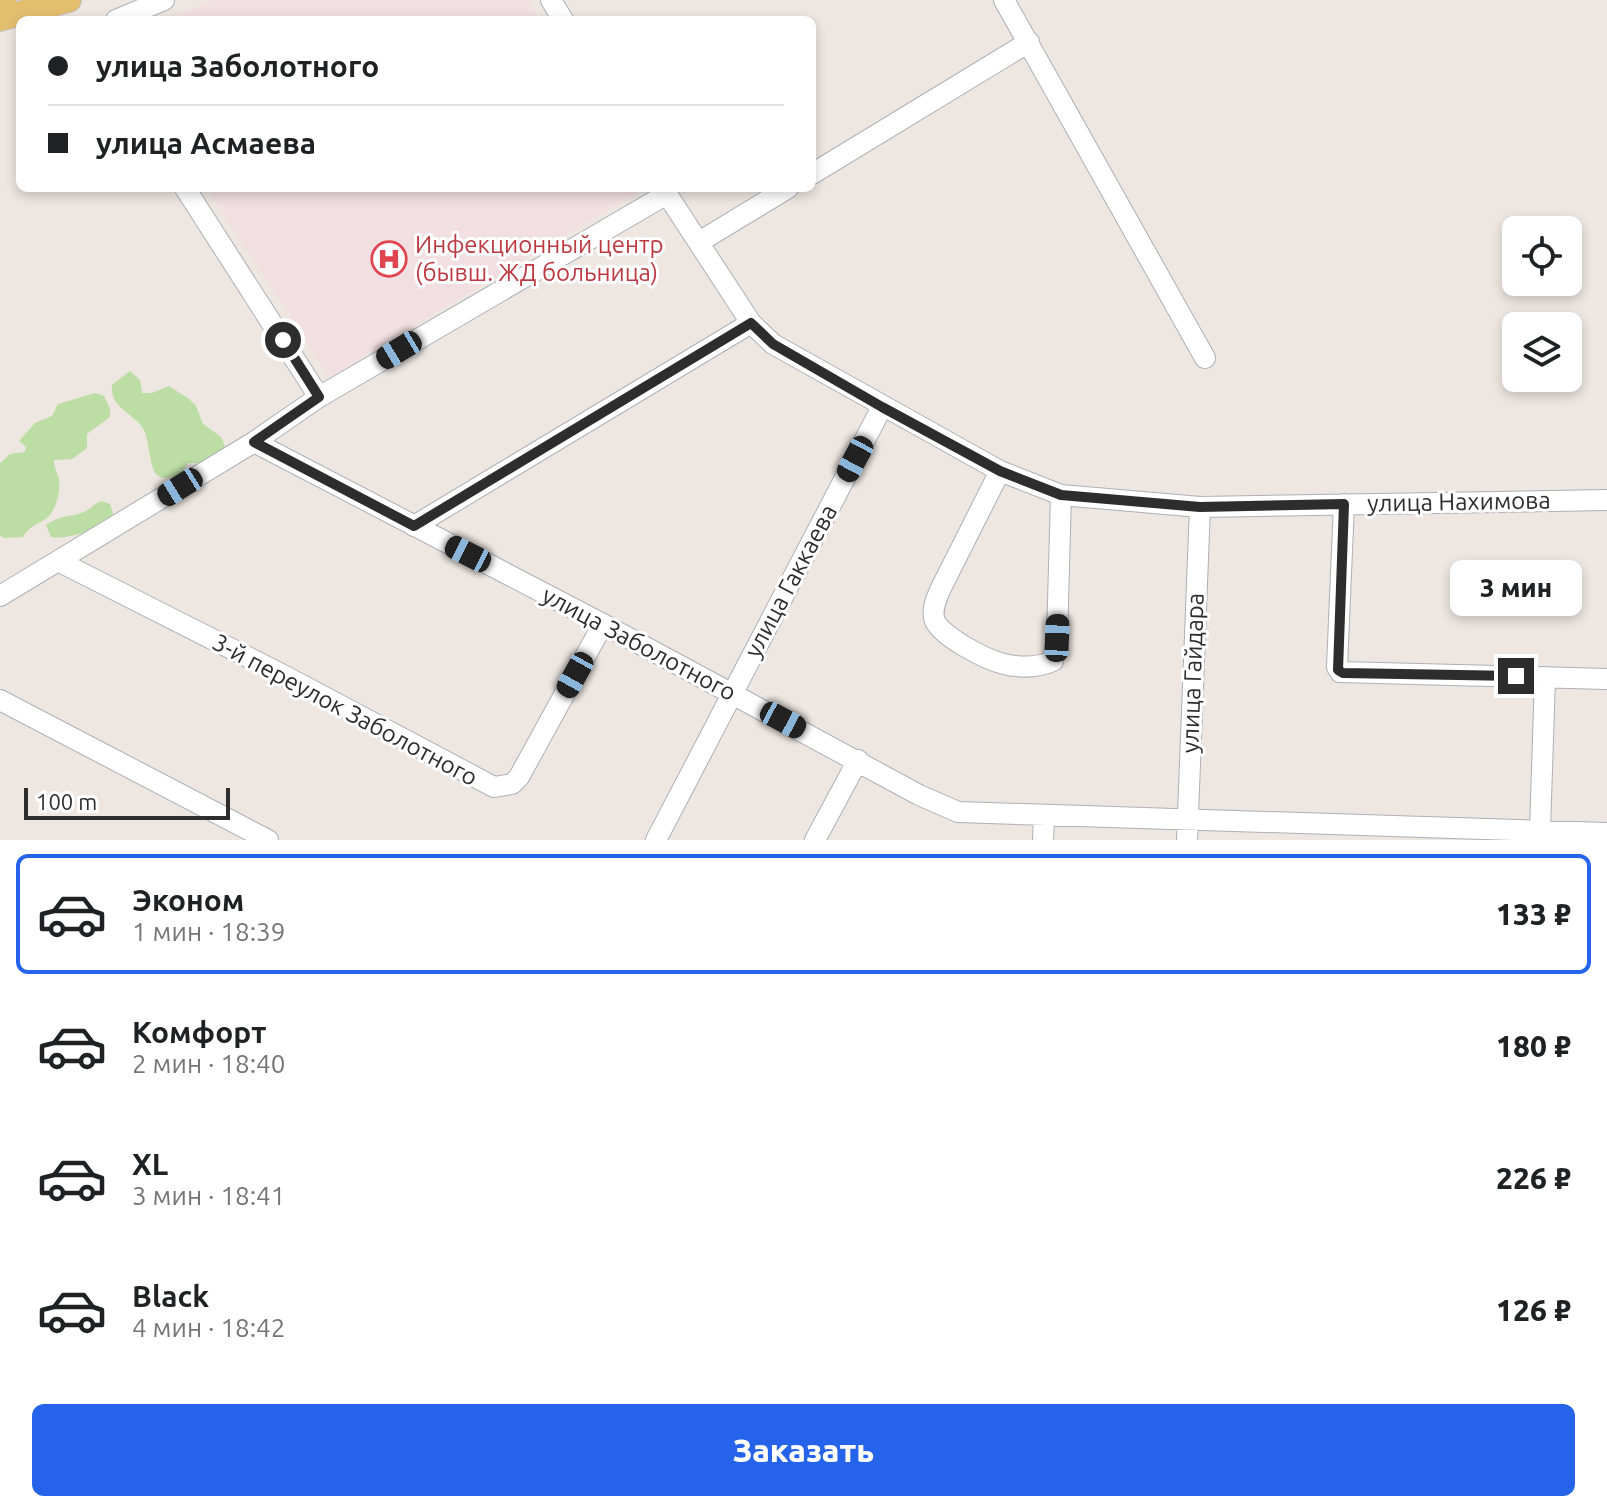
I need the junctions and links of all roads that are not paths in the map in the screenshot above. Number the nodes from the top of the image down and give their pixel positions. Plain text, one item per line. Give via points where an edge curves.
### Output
1 (69, 0) edge
2 (164, 0) edge
3 (1004, 0) edge
4 (126, 16) edge
5 (0, 19) edge
6 (1029, 42) junction
7 (816, 172) edge
8 (188, 192) edge
9 (663, 192) edge
10 (666, 192) edge
11 (781, 192) edge
12 (699, 242) junction
13 (751, 323) junction
14 (1205, 358) dead end
15 (319, 397) junction
16 (882, 407) junction
17 (254, 442) junction
18 (1000, 471) junction
19 (1061, 495) junction
20 (1607, 500) edge
21 (1344, 504) junction
22 (1200, 507) junction
23 (414, 526) junction
24 (58, 561) junction
25 (0, 596) edge
26 (603, 624) junction
27 (1545, 677) junction
28 (1607, 679) edge
29 (732, 693) junction
30 (0, 700) edge
31 (858, 760) junction
32 (1044, 815) junction
33 (1187, 830) edge
34 (1540, 831) junction
35 (1335, 833) edge
36 (1607, 833) edge
37 (268, 840) edge
38 (656, 840) edge
39 (815, 840) edge
40 (1043, 840) edge

1 - 5 main road
2 - 4 street
3 - 6 street
6 - 7 street
6 - 14 street
8 - 15 street
9 - 15 street
10 - 12 street, улица Нахимова
11 - 12 street
12 - 13 street, улица Нахимова
13 - 16 street, улица Нахимова via 773,344
13 - 23 street
15 - 17 street
16 - 18 street, улица Нахимова
16 - 29 street, улица Гаккаева
17 - 23 street, улица Заболотного
17 - 24 street
18 - 19 street, улица Нахимова
18 - 19 street via 941,588 934,619 940,632 1002,664 1033,667 1053,661
19 - 22 street, улица Нахимова
20 - 21 street, улица Нахимова
21 - 22 street, улица Нахимова
21 - 27 street via 1340,672
22 - 33 street, улица Гайдара
23 - 26 street, улица Заболотного
24 - 25 street
24 - 26 street, 3-й переулок Заболотного via 494,787 504,788 519,777
26 - 29 street, улица Заболотного
27 - 28 street
27 - 34 street
29 - 31 street, улица Заболотного
29 - 38 street, улица Гаккаева
30 - 37 street
31 - 32 street, улица Заболотного via 958,812
31 - 39 street
32 - 33 street, улица Заболотного
32 - 40 street
33 - 35 street, улица Заболотного
34 - 35 street, улица Заболотного
34 - 36 street, улица Заболотного

